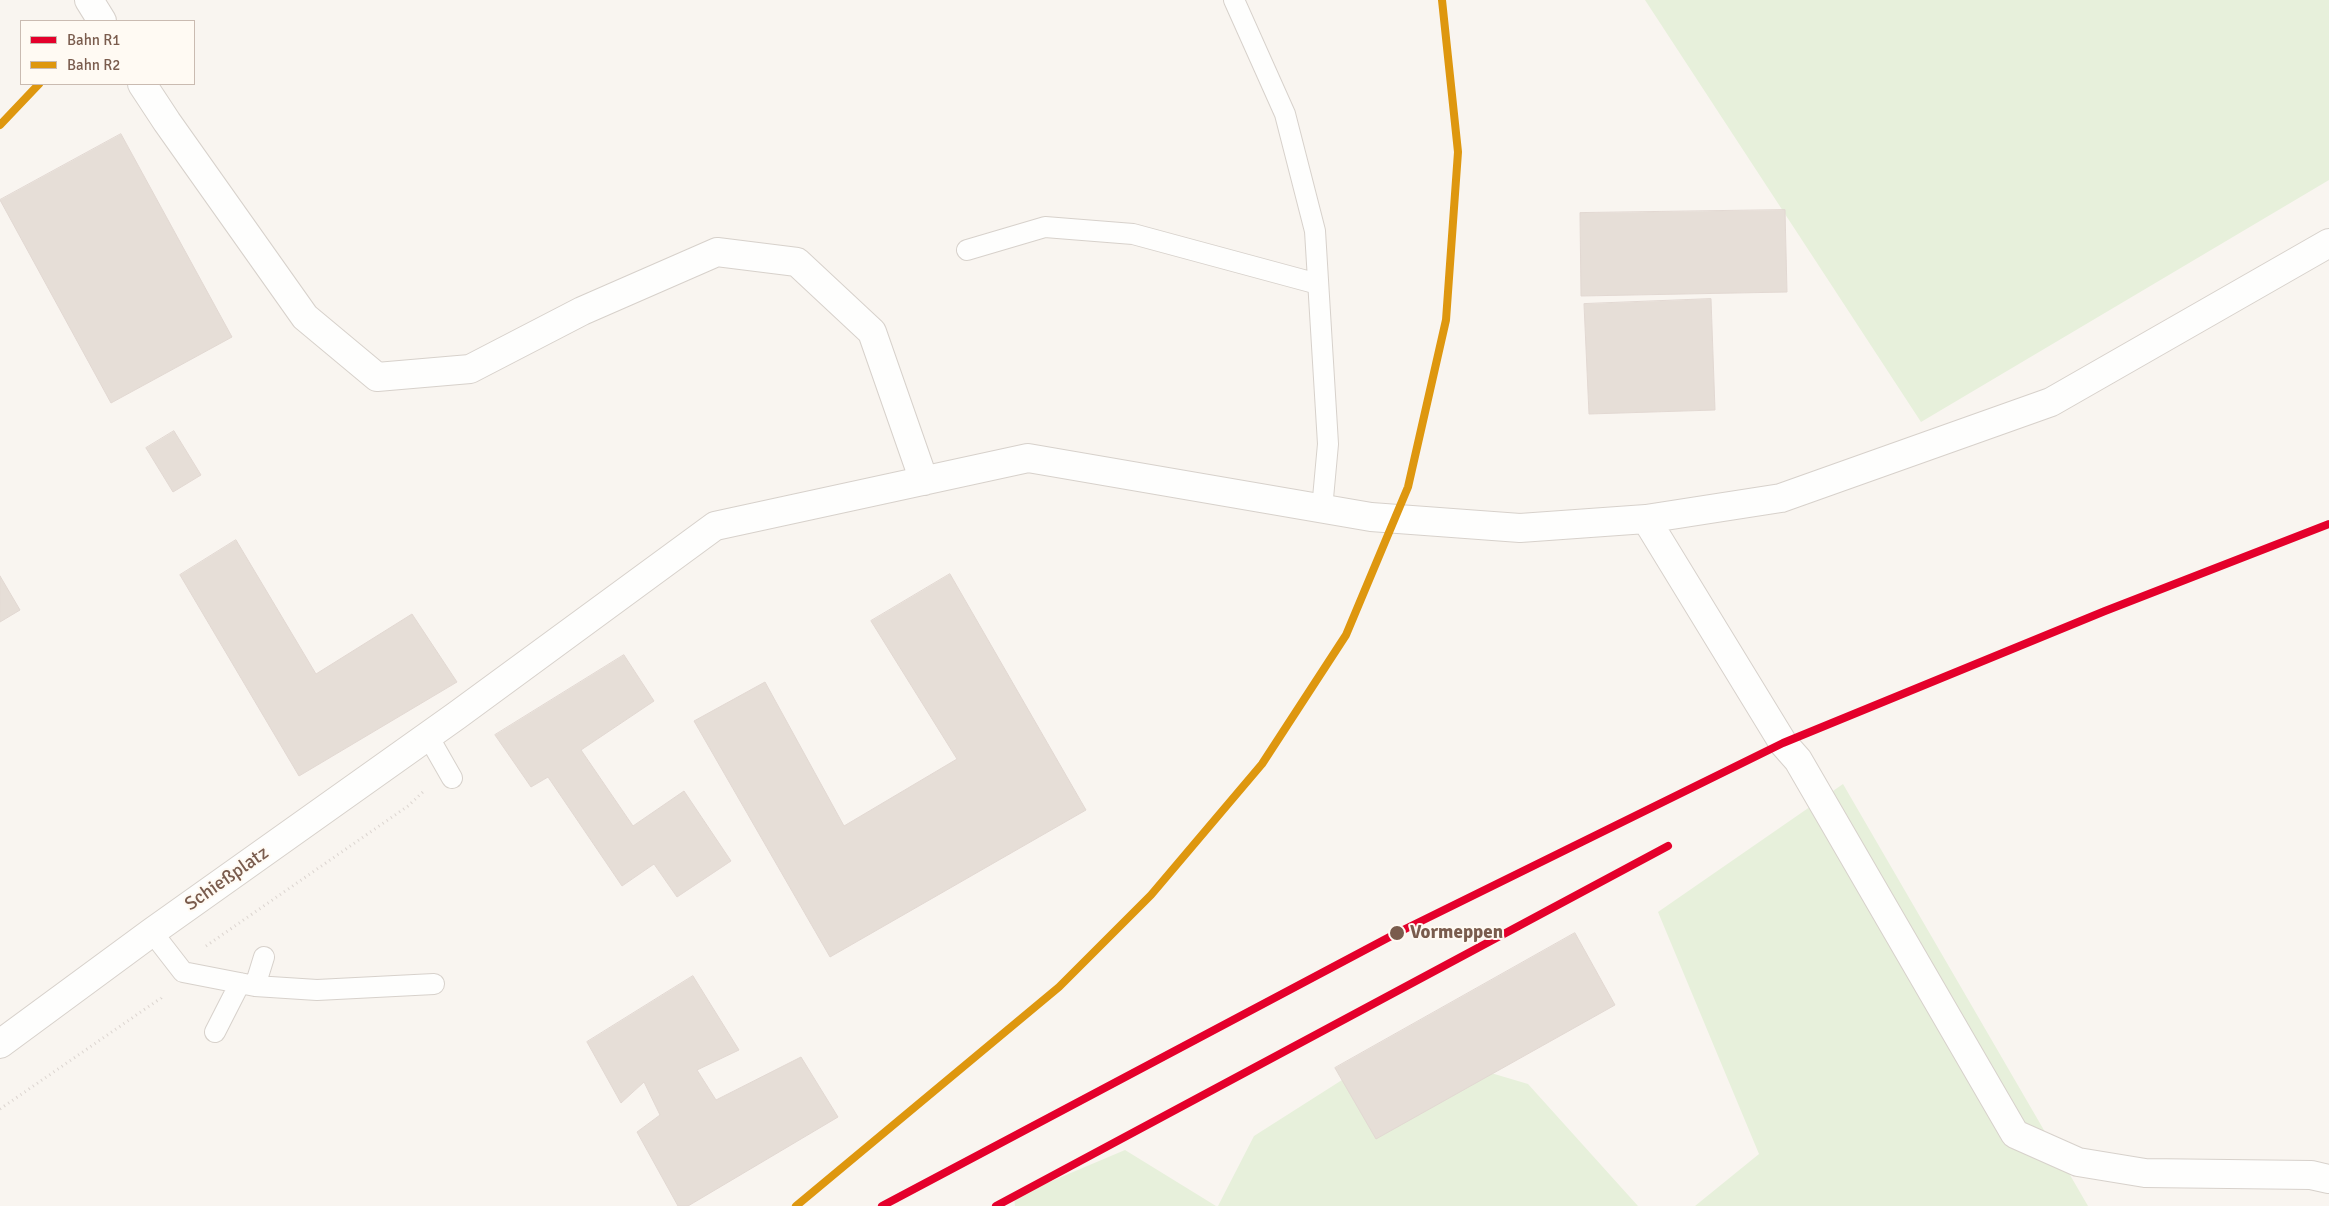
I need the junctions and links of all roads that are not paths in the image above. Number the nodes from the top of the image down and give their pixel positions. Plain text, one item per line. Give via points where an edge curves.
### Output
1 (88, 0) edge
2 (1234, 0) edge
3 (101, 20) edge
4 (143, 85) edge
5 (2329, 243) edge
6 (967, 250) dead end
7 (1318, 284) junction
8 (924, 481) junction
9 (1322, 509) junction
10 (1646, 519) junction
11 (428, 736) junction
12 (450, 774) road end
13 (152, 932) junction
14 (264, 957) dead end
15 (247, 984) junction
16 (434, 984) dead end
17 (215, 1032) dead end
18 (0, 1044) edge
19 (2329, 1178) edge

1 - 3 street
2 - 7 lane via 1285,114 1315,231
4 - 8 street via 305,317 377,377 470,370 582,311 717,252 797,262 872,332
5 - 10 street, Schießplatz via 2051,402 1781,498
6 - 7 lane via 1045,228 1133,234
7 - 9 lane via 1328,444
8 - 9 street, Schießplatz via 1028,458
8 - 11 street, Schießplatz via 715,526
9 - 10 street, Schießplatz via 1371,517 1520,528
10 - 19 street via 1783,743 1798,760 2015,1134 2078,1162 2146,1173 2310,1174
11 - 12 lane
11 - 13 street, Schießplatz
13 - 15 lane via 183,972
13 - 18 street, Schießplatz
14 - 15 lane
15 - 16 lane via 317,990
15 - 17 lane

